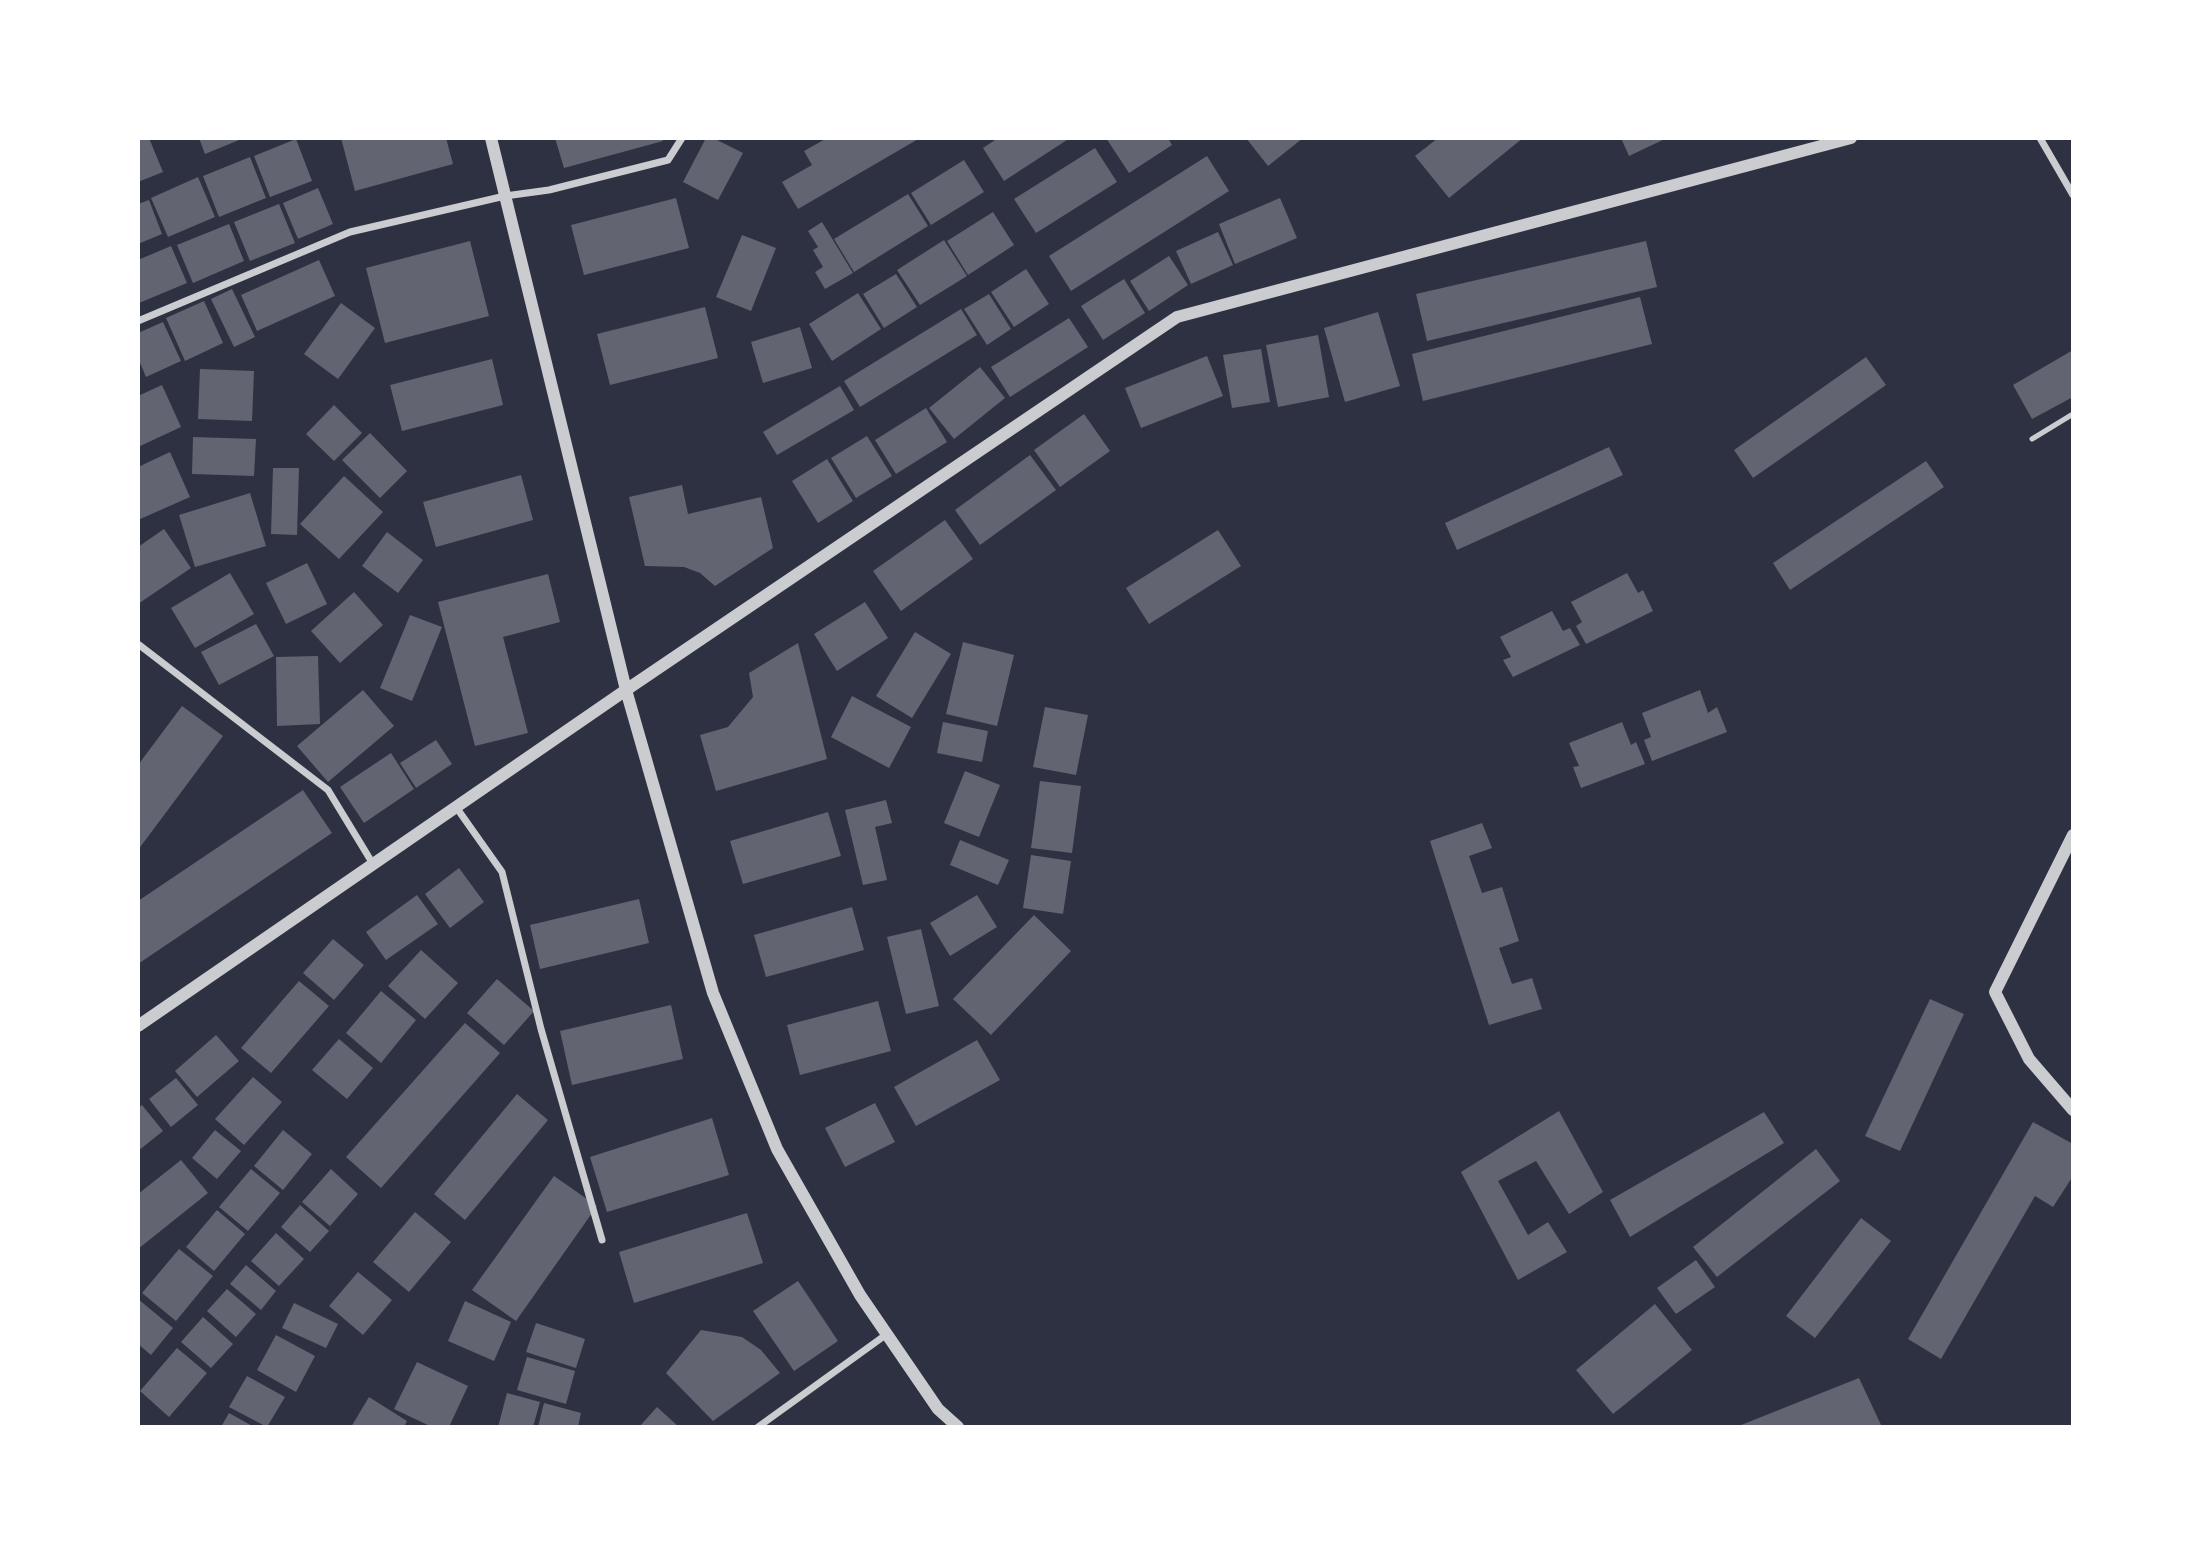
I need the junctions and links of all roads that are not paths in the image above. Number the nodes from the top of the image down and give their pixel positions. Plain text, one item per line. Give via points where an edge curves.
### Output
1 (491, 138) edge
2 (682, 138) edge
3 (1851, 138) edge
4 (2040, 138) edge
5 (2073, 195) edge
6 (505, 196) junction
7 (138, 321) edge
8 (2073, 414) edge
9 (2032, 439) dead end
10 (138, 644) edge
11 (626, 690) junction
12 (456, 807) junction
13 (2073, 835) edge
14 (373, 864) junction
15 (138, 1026) edge
16 (2073, 1110) edge
17 (602, 1240) dead end
18 (887, 1334) junction
19 (758, 1427) edge
20 (958, 1427) edge

1 - 6 street
2 - 6 street via 668,160 549,190
3 - 11 street via 1177,317
4 - 5 street
6 - 7 street via 350,232
6 - 11 street
8 - 9 lane
10 - 14 street via 328,790
11 - 12 street
11 - 18 street via 713,992 777,1149
12 - 14 street
12 - 17 street via 502,872 541,1029
13 - 16 street via 1995,992 2029,1059
14 - 15 street
18 - 19 street
18 - 20 street via 938,1409

